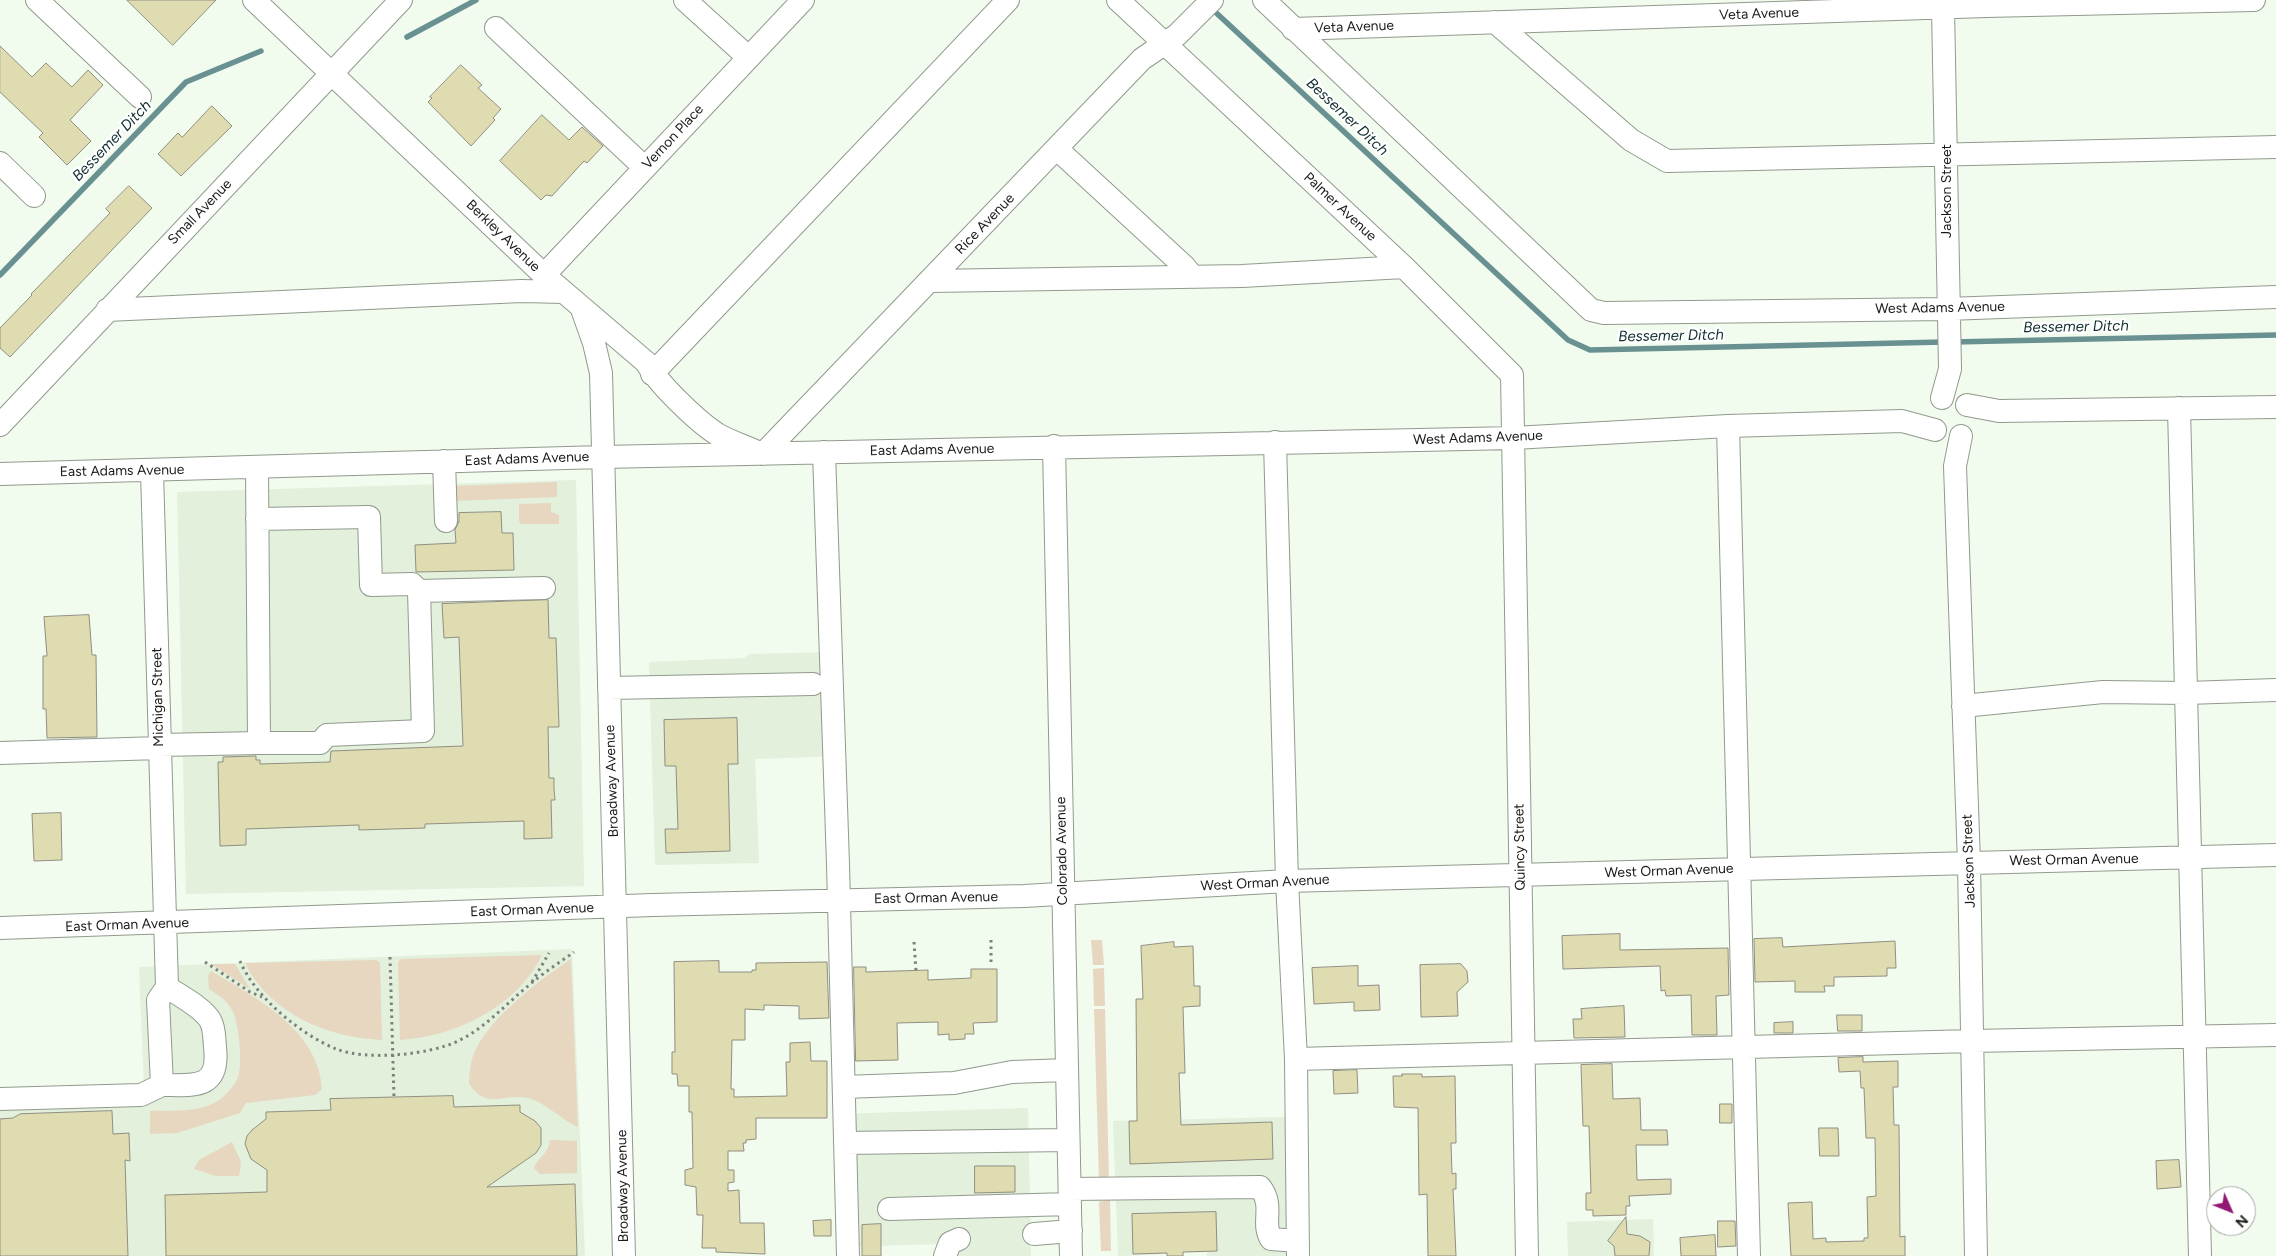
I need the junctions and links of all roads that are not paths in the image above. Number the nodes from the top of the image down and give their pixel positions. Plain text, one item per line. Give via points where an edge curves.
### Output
1 (37, 0) edge
2 (254, 0) edge
3 (401, 0) edge
4 (685, 0) edge
5 (803, 0) edge
6 (1008, 0) edge
7 (1118, 0) edge
8 (1264, 0) edge
9 (2254, 0) edge
10 (1985, 2) edge
11 (1205, 6) edge
12 (1943, 8) junction
13 (1495, 22) junction
14 (496, 28) dead end
15 (1293, 29) junction
16 (1162, 43) junction
17 (748, 57) junction
18 (332, 74) junction
19 (140, 97) dead end
20 (2276, 147) edge
21 (1057, 149) junction
22 (1947, 156) junction
23 (0, 164) edge
24 (645, 168) junction
25 (34, 196) dead end
26 (1404, 267) junction
27 (544, 275) junction
28 (1193, 277) junction
29 (931, 281) junction
30 (564, 292) junction
31 (2276, 297) edge
32 (582, 309) junction
33 (107, 310) junction
34 (1947, 318) junction
35 (652, 374) junction
36 (2276, 407) edge
37 (2179, 408) junction
38 (1951, 417) junction
39 (0, 425) edge
40 (1728, 426) junction
41 (1514, 438) junction
42 (1275, 442) junction
43 (1054, 446) junction
44 (824, 452) junction
45 (763, 454) junction
46 (602, 457) junction
47 (444, 461) junction
48 (257, 468) junction
49 (152, 471) junction
50 (0, 474) edge
51 (257, 519) junction
52 (446, 520) dead end
53 (544, 588) dead end
54 (419, 591) junction
55 (813, 684) dead end
56 (609, 688) junction
57 (2276, 690) edge
58 (2187, 693) junction
59 (1963, 706) junction
60 (258, 744) junction
61 (159, 747) junction
62 (0, 753) edge
63 (2276, 855) edge
64 (2191, 857) junction
65 (1969, 863) junction
66 (1739, 869) junction
67 (1521, 874) junction
68 (1287, 880) junction
69 (1063, 894) junction
70 (839, 900) junction
71 (617, 907) junction
72 (164, 924) junction
73 (0, 928) edge
74 (167, 987) junction
75 (2276, 1035) edge
76 (2195, 1038) junction
77 (1972, 1041) junction
78 (1744, 1047) junction
79 (1524, 1054) junction
80 (1296, 1059) junction
81 (1067, 1070) junction
82 (162, 1085) junction
83 (844, 1087) junction
84 (0, 1099) edge
85 (1068, 1140) junction
86 (845, 1143) junction
87 (1070, 1197) junction
88 (889, 1209) dead end
89 (1071, 1231) junction
90 (1034, 1234) dead end
91 (959, 1239) dead end
92 (1298, 1248) edge
93 (624, 1256) edge
94 (848, 1256) edge
95 (945, 1256) edge
96 (1071, 1256) edge
97 (1527, 1256) edge
98 (1750, 1256) edge
99 (1976, 1256) edge
100 (2200, 1256) edge

1 - 19 street
2 - 18 street, Berkley Avenue
3 - 18 street, Small Avenue
4 - 17 street
5 - 17 street, Vernon Place
6 - 35 street
7 - 16 street, Palmer Avenue
8 - 15 street
9 - 10 street, Veta Avenue
10 - 12 street, Veta Avenue
11 - 16 street, Rice Avenue via 1177,35
12 - 13 street, Veta Avenue
12 - 22 street, Jackson Street
13 - 15 street, Veta Avenue
13 - 22 street via 1631,140 1667,161
14 - 24 street
15 - 34 street, West Adams Avenue via 1591,310 1604,313
16 - 21 street, Rice Avenue via 1142,59
16 - 26 street, Palmer Avenue
17 - 24 street, Vernon Place
18 - 27 street, Berkley Avenue
18 - 33 street, Small Avenue
20 - 22 street
21 - 28 street
21 - 29 street, Rice Avenue
22 - 34 street, Jackson Street
23 - 25 street
24 - 27 street, Vernon Place
26 - 28 street
26 - 41 street, Palmer Avenue via 1512,375
27 - 30 street, Berkley Avenue
28 - 29 street
29 - 45 street, Rice Avenue
30 - 32 street, Berkley Avenue
30 - 33 street via 521,291
31 - 34 street, West Adams Avenue
32 - 35 street, Berkley Avenue via 647,363
32 - 46 street, Broadway Avenue via 601,373
33 - 39 street, Small Avenue
34 - 38 street, Jackson Street
35 - 45 street, Berkley Avenue via 716,433
36 - 37 street, West Adams Avenue
37 - 38 street, West Adams Avenue via 1999,411
37 - 58 street
38 - 40 street, West Adams Avenue via 1902,422
38 - 59 street, Jackson Street
40 - 41 street, West Adams Avenue
40 - 66 street
41 - 42 street, West Adams Avenue
41 - 67 street, Quincy Street
42 - 43 street, West Adams Avenue
42 - 68 street
43 - 44 street, East Adams Avenue
43 - 69 street, Colorado Avenue
44 - 45 street, East Adams Avenue
44 - 70 street
45 - 46 street, East Adams Avenue
46 - 47 street, East Adams Avenue
46 - 56 street, Broadway Avenue
47 - 48 street, East Adams Avenue
47 - 52 street
48 - 49 street, East Adams Avenue
48 - 51 street
49 - 50 street, East Adams Avenue
49 - 61 street, Michigan Street
51 - 54 street via 369,517 371,585 412,584
51 - 60 street
53 - 54 street
54 - 60 street via 423,731 327,736 320,743
55 - 56 street
56 - 71 street, Broadway Avenue
57 - 58 street
58 - 59 street via 2103,692
58 - 64 street
59 - 65 street, Jackson Street
60 - 61 street
61 - 62 street
61 - 72 street, Michigan Street
63 - 64 street, West Orman Avenue
64 - 65 street, West Orman Avenue
64 - 76 street
65 - 66 street, West Orman Avenue
65 - 77 street, Jackson Street
66 - 67 street, West Orman Avenue
66 - 78 street
67 - 68 street, West Orman Avenue
67 - 79 street, Quincy Street
68 - 69 street, West Orman Avenue
68 - 80 street
69 - 70 street, East Orman Avenue
69 - 81 street, Colorado Avenue
70 - 71 street, East Orman Avenue
70 - 83 street
71 - 72 street, East Orman Avenue
71 - 93 street, Broadway Avenue
72 - 73 street, East Orman Avenue
72 - 74 street, Michigan Street
74 - 82 street via 158,1000
74 - 82 street via 211,1021 217,1064 207,1079 198,1085
75 - 76 street
76 - 77 street
76 - 100 street
77 - 78 street
77 - 99 street, Jackson Street
78 - 79 street
78 - 98 street
79 - 80 street
79 - 97 street, Quincy Street
80 - 92 street
81 - 83 street via 1012,1072 954,1083
81 - 85 street, Colorado Avenue
82 - 84 street via 141,1095
83 - 86 street
85 - 86 street
85 - 87 street, Colorado Avenue
86 - 94 street
87 - 88 street
87 - 89 street, Colorado Avenue
87 - 92 street via 1260,1186 1267,1196 1268,1233 1272,1239
89 - 90 street
89 - 96 street, Colorado Avenue
91 - 95 street via 950,1243

